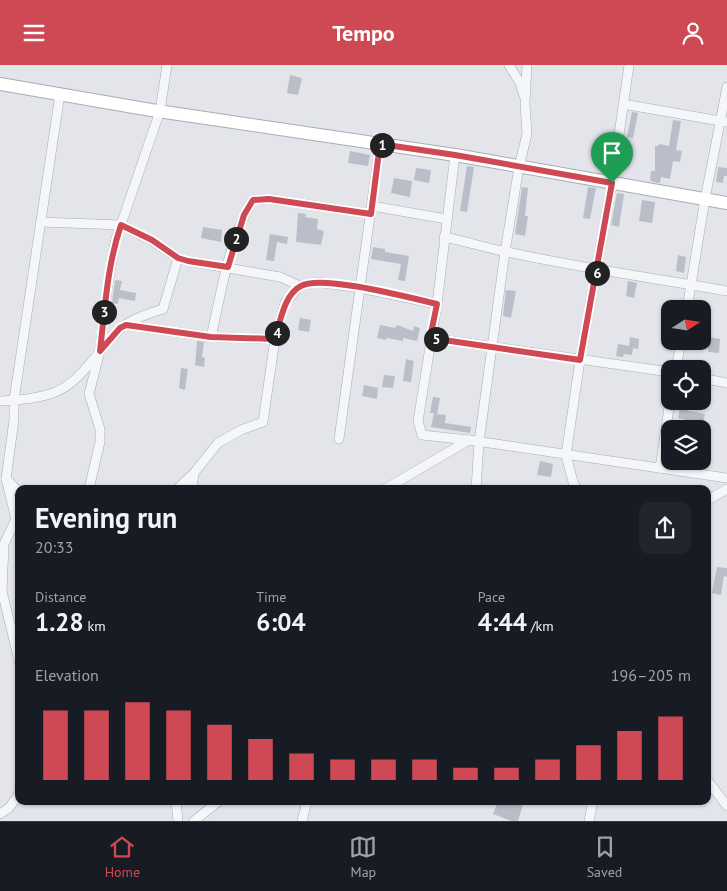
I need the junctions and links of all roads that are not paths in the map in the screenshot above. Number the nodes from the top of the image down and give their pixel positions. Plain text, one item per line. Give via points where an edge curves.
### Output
1 (167, 65) edge
2 (509, 65) edge
3 (527, 65) edge
4 (630, 65) edge
5 (0, 84) edge
6 (727, 87) edge
7 (60, 94) junction
8 (526, 103) junction
9 (623, 104) junction
10 (160, 111) junction
11 (724, 122) edge
12 (380, 144) junction
13 (455, 155) junction
14 (519, 167) junction
15 (612, 183) junction
16 (705, 199) junction
17 (727, 203) edge
18 (371, 210) junction
19 (446, 219) junction
20 (41, 222) junction
21 (121, 225) junction
22 (444, 237) junction
23 (505, 252) junction
24 (178, 258) junction
25 (228, 267) junction
26 (598, 270) junction
27 (692, 285) junction
28 (300, 286) junction
29 (360, 288) junction
30 (727, 291) edge
31 (689, 300) edge
32 (437, 304) junction
33 (126, 325) junction
34 (211, 337) junction
35 (430, 338) junction
36 (275, 339) junction
37 (493, 348) junction
38 (100, 351) junction
39 (580, 360) junction
40 (661, 371) edge
41 (711, 380) edge
42 (727, 383) edge
43 (14, 400) junction
44 (0, 401) edge
45 (669, 410) edge
46 (339, 439) dead end
47 (469, 439) junction
48 (479, 442) junction
49 (566, 455) junction
50 (660, 468) junction
51 (194, 473) junction
52 (727, 478) edge
53 (6, 479) junction
54 (90, 485) edge
55 (181, 485) edge
56 (192, 485) edge
57 (392, 485) edge
58 (476, 485) edge
59 (575, 485) edge
60 (15, 488) edge
61 (727, 489) edge
62 (711, 498) edge
63 (15, 515) edge
64 (15, 521) edge
65 (15, 645) edge
66 (711, 785) edge
67 (15, 800) edge
68 (176, 805) edge
69 (214, 805) edge
70 (306, 805) edge
71 (591, 805) edge
72 (727, 806) edge
73 (0, 814) edge
74 (178, 821) edge
75 (194, 821) edge
76 (302, 821) edge
77 (589, 821) edge

1 - 10 street
2 - 8 street via 520,83
3 - 8 street
4 - 9 street
5 - 7 street
6 - 11 street
7 - 10 street
7 - 20 street
8 - 14 street via 527,134
9 - 11 street
9 - 15 street
10 - 12 street
10 - 21 street
11 - 16 street
12 - 13 street
12 - 18 street
13 - 14 street
13 - 19 street
14 - 15 street
14 - 23 street
15 - 16 street
15 - 26 street
16 - 17 street
16 - 27 street
18 - 19 street
18 - 25 street via 253,200 244,215
18 - 29 street
19 - 22 street
20 - 21 street
20 - 43 street
21 - 24 street via 152,240
21 - 38 street via 107,290
22 - 23 street
22 - 32 street
23 - 26 street
23 - 37 street
24 - 25 street
24 - 33 street via 163,309
25 - 28 street via 280,277
25 - 34 street
26 - 27 street
26 - 39 street
27 - 30 street
27 - 31 street
28 - 29 street via 317,282
28 - 36 street via 285,303
29 - 32 street
29 - 46 street
32 - 35 street
33 - 34 street
33 - 38 street
34 - 36 street
35 - 37 street
35 - 47 street via 418,426 422,435
36 - 51 street via 263,422 218,443
37 - 39 street
37 - 48 street
38 - 43 street via 78,376 55,393
38 - 54 street via 89,394 100,429
39 - 40 street
39 - 49 street
41 - 42 street
43 - 44 street
43 - 53 street
45 - 50 street
47 - 48 street
47 - 57 street
48 - 49 street
48 - 58 street
49 - 50 street
49 - 59 street
50 - 52 street
51 - 55 street
51 - 56 street
53 - 60 street
53 - 63 street
61 - 62 street
64 - 65 street via 4,544 2,591
66 - 72 street
67 - 73 street
68 - 74 street
69 - 75 street
70 - 76 street
71 - 77 street

